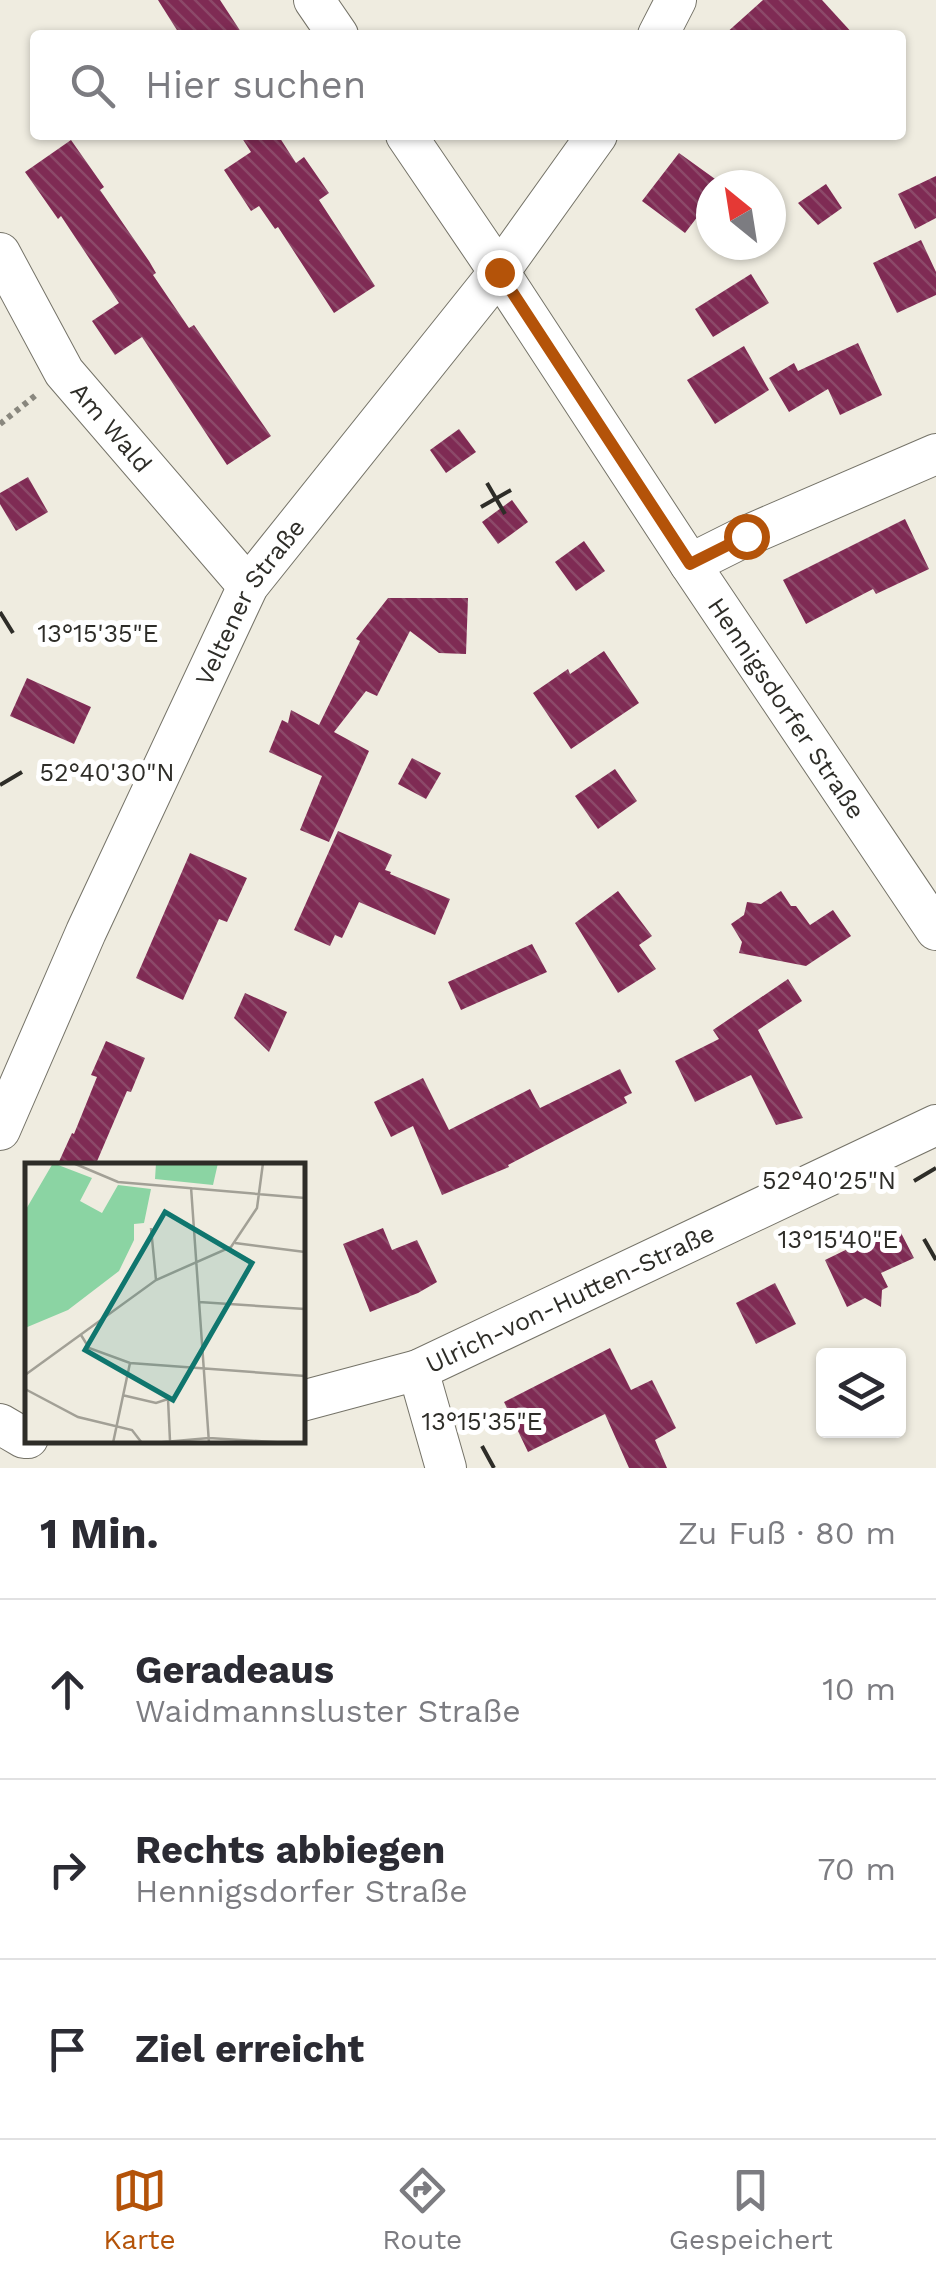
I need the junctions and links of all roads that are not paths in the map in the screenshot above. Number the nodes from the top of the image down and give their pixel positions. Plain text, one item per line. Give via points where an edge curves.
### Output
1 (314, 0) edge
2 (676, 0) edge
3 (335, 30) edge
4 (661, 30) edge
5 (409, 140) edge
6 (593, 140) edge
7 (0, 252) edge
8 (499, 272) junction
9 (936, 454) edge
10 (690, 564) junction
11 (248, 586) junction
12 (936, 930) edge
13 (936, 1125) edge
14 (0, 1130) edge
15 (418, 1370) junction
16 (305, 1400) edge
17 (0, 1424) edge
18 (25, 1438) edge
19 (446, 1468) edge

1 - 3 street
2 - 4 street
5 - 8 street, Hennigsdorfer Straße
6 - 8 street, Veltener Straße
7 - 11 street, Am Wald via 64,372
8 - 10 street, Hennigsdorfer Straße
8 - 11 street, Veltener Straße
9 - 10 street
10 - 12 street, Hennigsdorfer Straße
11 - 14 street, Veltener Straße
13 - 15 street, Ulrich-von-Hutten-Straße
15 - 16 street, Ulrich-von-Hutten-Straße
15 - 19 street
17 - 18 street

